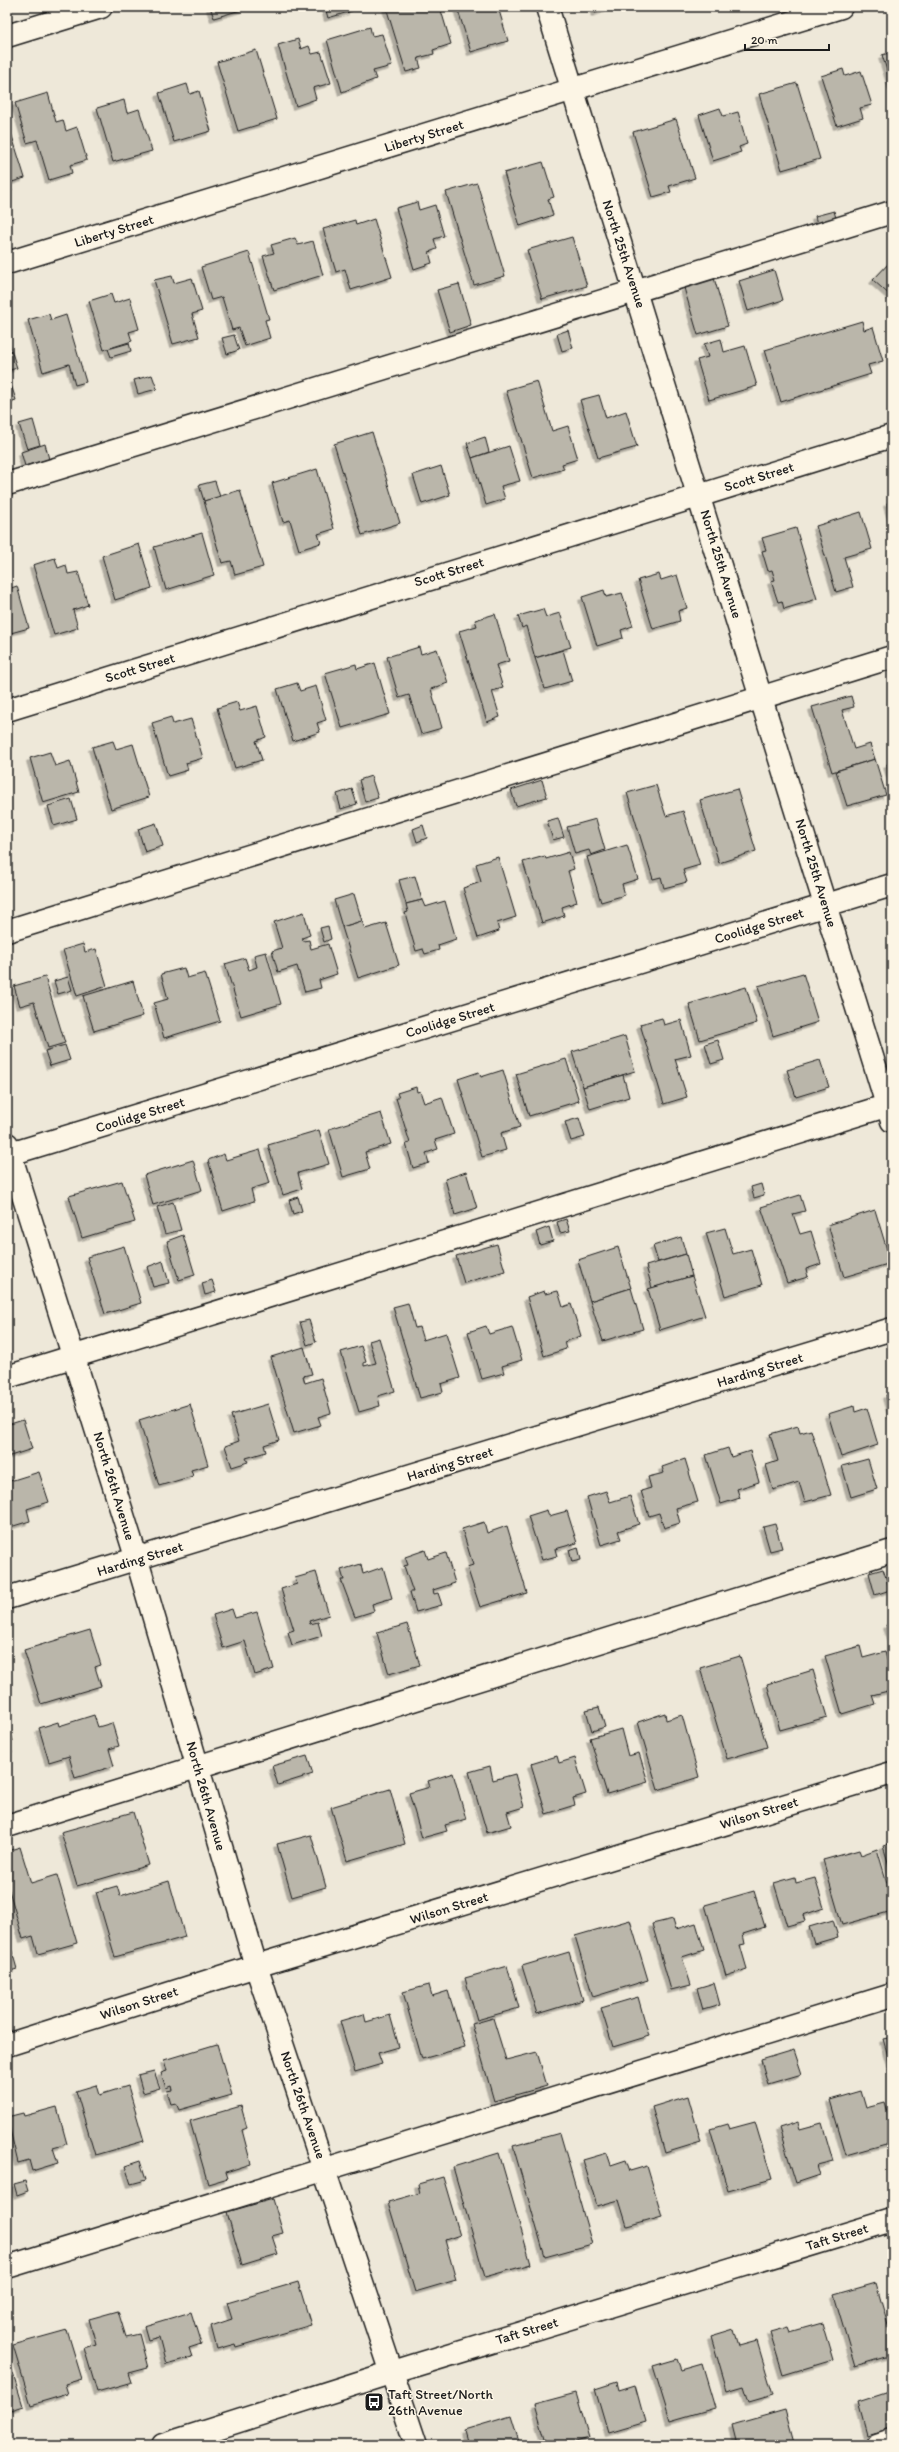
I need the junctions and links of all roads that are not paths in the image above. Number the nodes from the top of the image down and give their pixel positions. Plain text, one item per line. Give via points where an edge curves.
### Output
1 (101, 7) edge
2 (547, 7) edge
3 (841, 7) edge
4 (7, 36) edge
5 (572, 91) junction
6 (892, 212) edge
7 (7, 263) edge
8 (635, 290) junction
9 (892, 436) edge
10 (7, 484) edge
11 (700, 495) junction
12 (892, 657) edge
13 (762, 697) junction
14 (7, 710) edge
15 (892, 885) edge
16 (826, 905) junction
17 (7, 931) edge
18 (890, 1110) edge
19 (8, 1151) edge
20 (892, 1329) edge
21 (74, 1356) junction
22 (7, 1377) edge
23 (892, 1551) edge
24 (137, 1560) junction
25 (7, 1598) edge
26 (198, 1767) junction
27 (892, 1773) edge
28 (7, 1826) edge
29 (256, 1966) junction
30 (892, 1995) edge
31 (7, 2045) edge
32 (324, 2168) junction
33 (892, 2220) edge
34 (7, 2267) edge
35 (393, 2372) junction
36 (892, 2440) edge
37 (163, 2445) edge
38 (416, 2445) edge
39 (878, 2445) edge

1 - 4 street
2 - 5 street, North 25th Avenue
3 - 5 street, Liberty Street
5 - 7 street, Liberty Street
5 - 8 street, North 25th Avenue
6 - 8 street
8 - 10 street
8 - 11 street, North 25th Avenue
9 - 11 street, Scott Street
11 - 13 street, North 25th Avenue
11 - 14 street, Scott Street
12 - 13 street
13 - 16 street, North 25th Avenue
13 - 17 street
15 - 16 street, Coolidge Street
16 - 18 street, North 25th Avenue
16 - 19 street, Coolidge Street
18 - 21 street
19 - 21 street, North 26th Avenue
20 - 24 street, Harding Street
21 - 22 street
21 - 24 street, North 26th Avenue
23 - 26 street
24 - 25 street, Harding Street
24 - 26 street, North 26th Avenue
26 - 28 street
26 - 29 street, North 26th Avenue
27 - 29 street, Wilson Street
29 - 31 street, Wilson Street
29 - 32 street, North 26th Avenue
30 - 32 street
32 - 34 street
32 - 35 street, North 26th Avenue
33 - 35 street, Taft Street
35 - 37 street, Taft Street
35 - 38 street, North 26th Avenue
36 - 39 street

